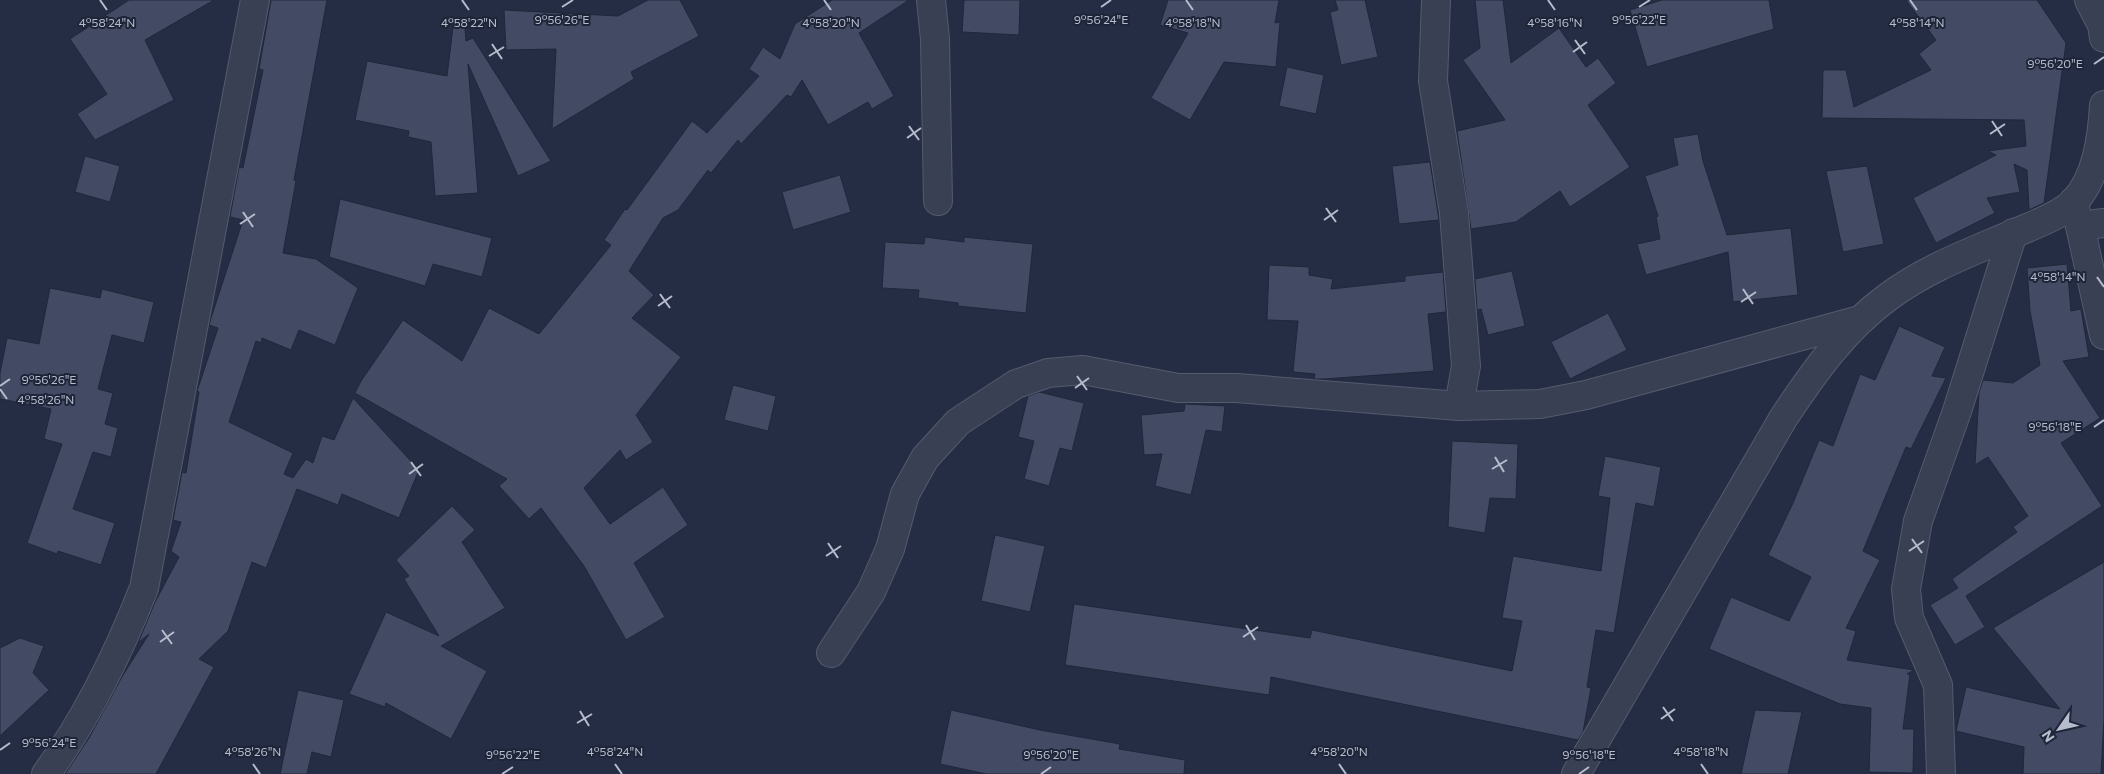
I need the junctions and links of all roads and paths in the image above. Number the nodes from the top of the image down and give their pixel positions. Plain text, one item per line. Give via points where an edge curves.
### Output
1 (255, 0) edge
2 (931, 0) edge
3 (1436, 0) edge
4 (2089, 0) edge
5 (2103, 29) edge
6 (2104, 105) edge
7 (938, 201) dead end
8 (2086, 217) edge
9 (2014, 233) junction
10 (1856, 321) junction
11 (2104, 335) edge
12 (1459, 406) junction
13 (831, 653) dead end
14 (46, 774) edge
15 (1576, 774) edge
16 (1941, 774) edge

1 - 14 street via 144,588 101,686
2 - 7 street via 935,39
3 - 12 street via 1433,81 1454,213 1466,366
4 - 5 street
6 - 8 street via 2102,134 2091,174
8 - 9 street via 2044,221
8 - 11 street
9 - 10 street via 1929,272
9 - 16 street via 1918,521 1906,589 1909,618 1938,685
10 - 12 street via 1586,395 1540,404
10 - 15 street via 1817,368 1784,417
12 - 13 street via 1246,389 1178,388 1083,370 1048,373 1016,384 958,422 924,458 905,494 890,550 871,592

